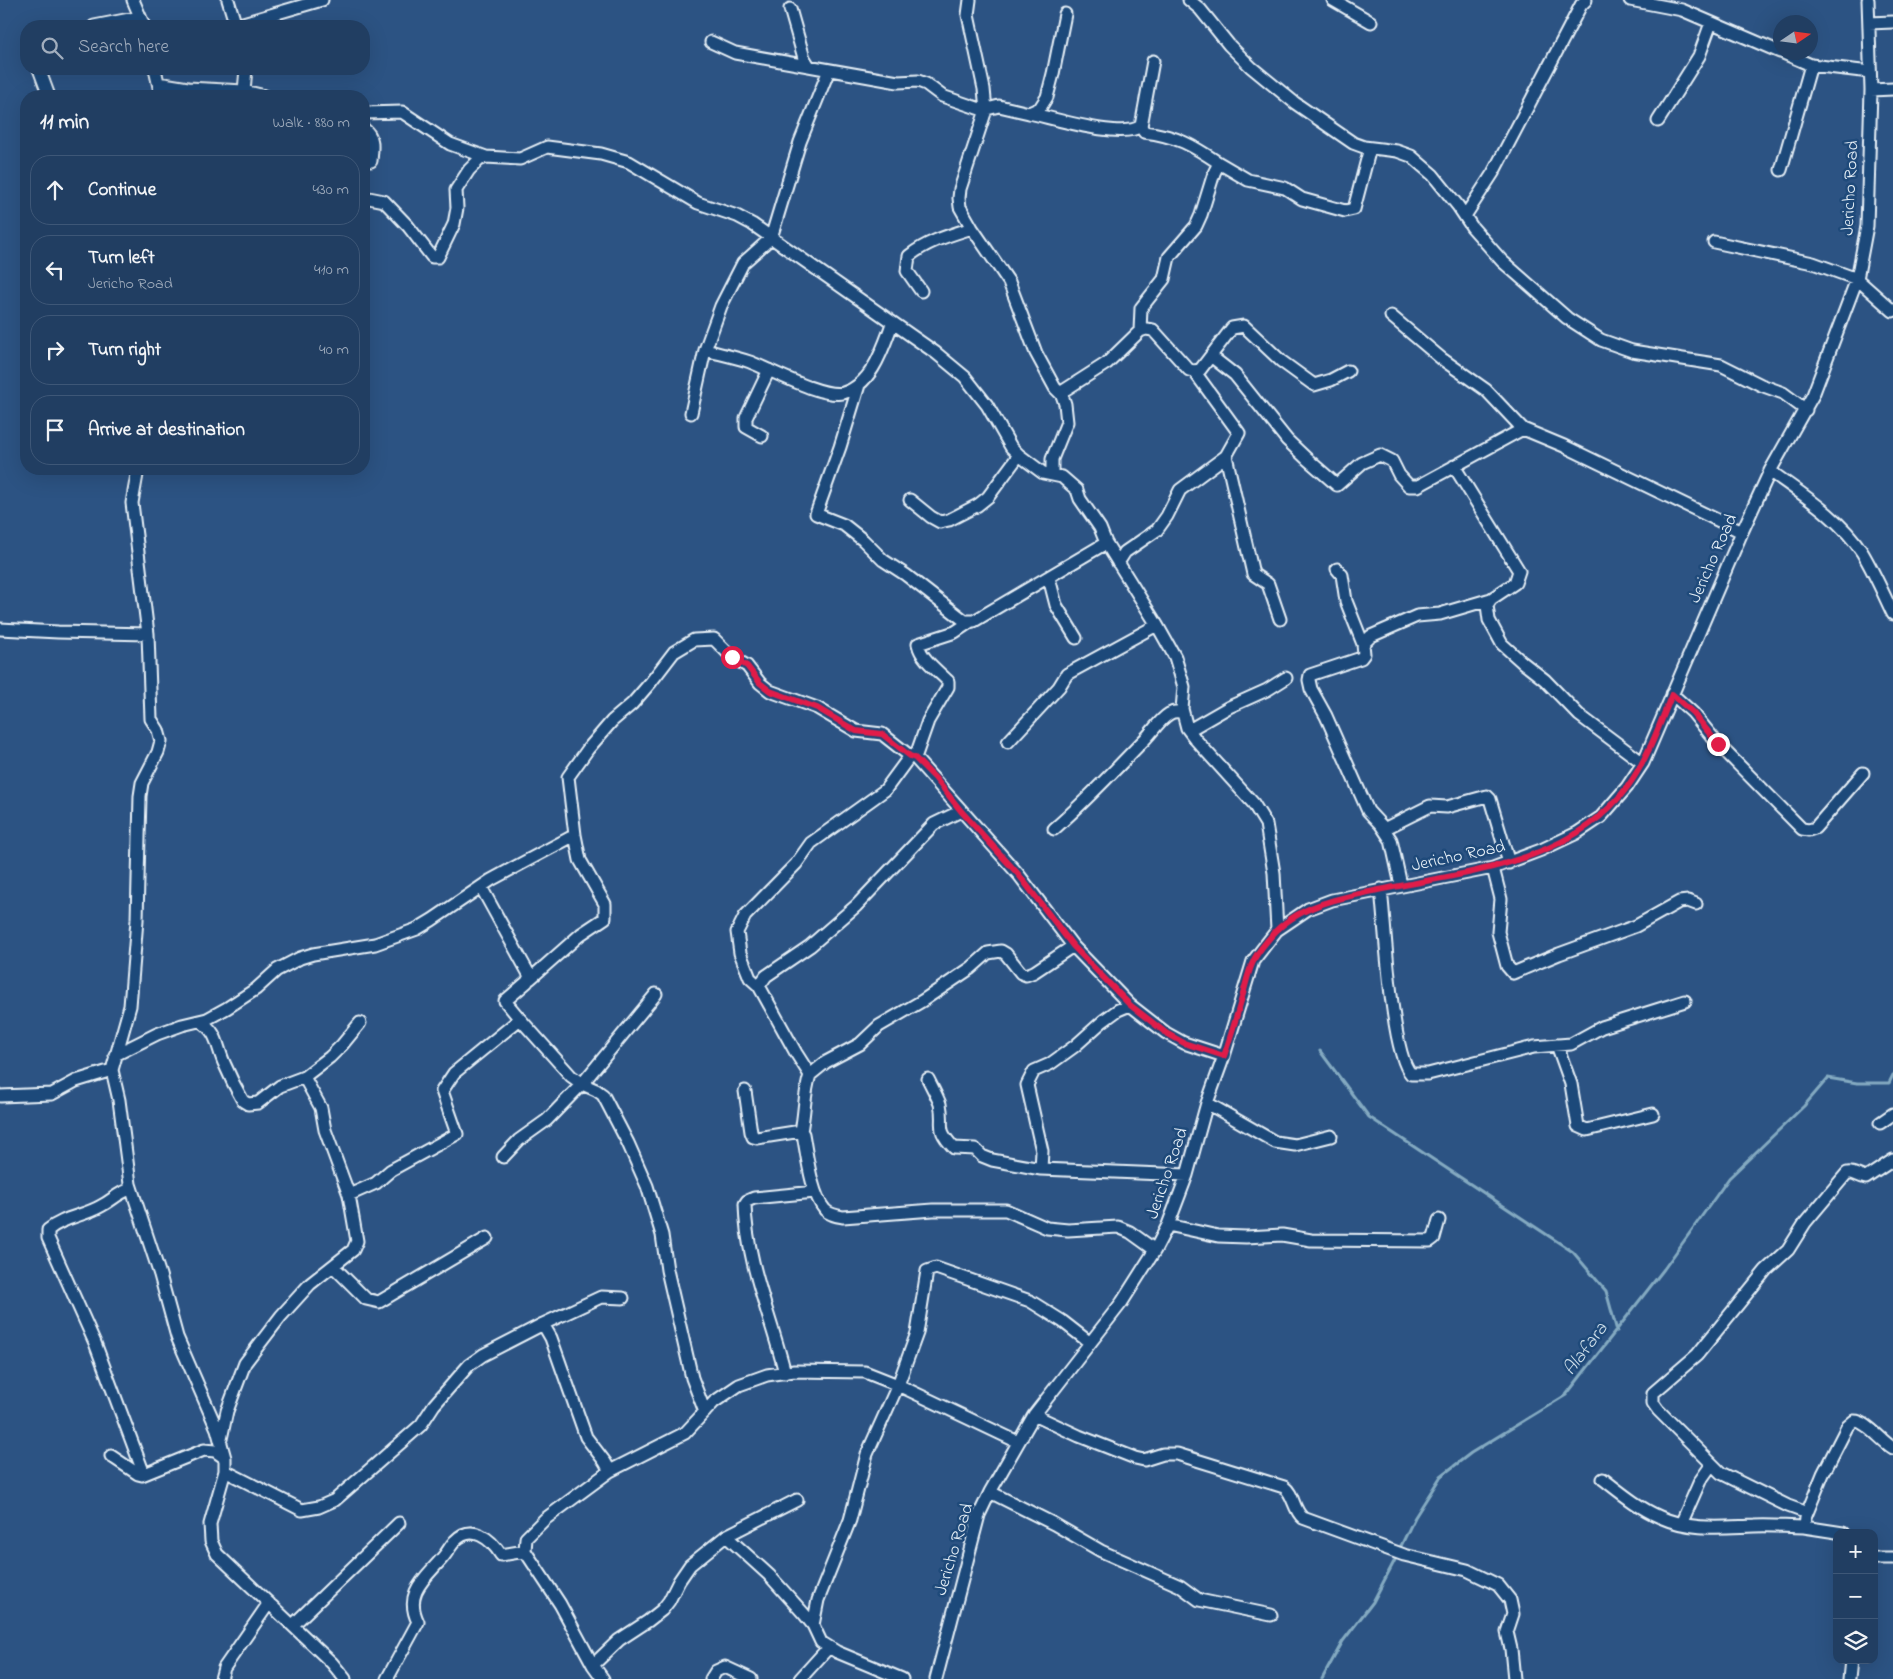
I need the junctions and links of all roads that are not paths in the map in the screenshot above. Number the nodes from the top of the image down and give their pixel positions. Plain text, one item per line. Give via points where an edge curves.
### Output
1 (134, 0) edge
2 (228, 0) edge
3 (322, 0) edge
4 (970, 0) edge
5 (1189, 0) edge
6 (1333, 0) edge
7 (1586, 0) edge
8 (1630, 0) edge
9 (1868, 0) edge
10 (790, 9) dead end
11 (1065, 14) dead end
12 (141, 20) edge
13 (234, 20) edge
14 (256, 20) edge
15 (1371, 22) dead end
16 (1893, 22) edge
17 (1711, 23) junction
18 (1870, 23) junction
19 (711, 42) dead end
20 (1773, 49) edge
21 (1799, 60) edge
22 (1153, 61) dead end
23 (1811, 65) junction
24 (809, 66) junction
25 (830, 70) junction
26 (1870, 72) junction
27 (41, 75) edge
28 (156, 75) edge
29 (245, 75) edge
30 (158, 83) junction
31 (1893, 89) edge
32 (47, 90) edge
33 (160, 90) edge
34 (225, 90) edge
35 (244, 90) edge
36 (1871, 90) junction
37 (986, 110) junction
38 (1029, 112) junction
39 (370, 113) edge
40 (1658, 121) dead end
41 (1141, 126) junction
42 (370, 134) edge
43 (1370, 148) junction
44 (486, 157) junction
45 (372, 161) dead end
46 (1219, 163) junction
47 (1781, 170) dead end
48 (370, 198) edge
49 (1465, 216) junction
50 (972, 228) junction
51 (771, 238) junction
52 (1714, 242) dead end
53 (1857, 279) junction
54 (921, 291) dead end
55 (1893, 311) edge
56 (1391, 316) dead end
57 (892, 324) junction
58 (1140, 331) junction
59 (706, 350) junction
60 (1212, 357) junction
61 (769, 370) junction
62 (1194, 371) junction
63 (1348, 371) dead end
64 (859, 385) junction
65 (1060, 393) junction
66 (1806, 410) junction
67 (691, 413) dead end
68 (1523, 429) junction
69 (762, 436) dead end
70 (1019, 455) junction
71 (1226, 456) junction
72 (1454, 466) junction
73 (1770, 471) junction
74 (1052, 474) junction
75 (137, 475) edge
76 (910, 500) dead end
77 (1742, 532) junction
78 (1106, 543) junction
79 (1118, 563) junction
80 (1337, 569) dead end
81 (1049, 578) junction
82 (1491, 599) junction
83 (1893, 614) edge
84 (1280, 619) dead end
85 (970, 622) junction
86 (1157, 625) junction
87 (0, 629) edge
88 (148, 634) junction
89 (1076, 638) dead end
90 (1363, 644) junction
91 (1286, 678) dead end
92 (1672, 694) junction
93 (1183, 713) junction
94 (1189, 730) junction
95 (1008, 742) dead end
96 (913, 757) junction
97 (1643, 763) junction
98 (1863, 773) dead end
99 (961, 811) junction
100 (1054, 829) dead end
101 (1384, 830) junction
102 (574, 835) junction
103 (1510, 863) junction
104 (1493, 868) junction
105 (1400, 885) junction
106 (481, 886) junction
107 (1381, 889) junction
108 (1696, 904) dead end
109 (1277, 930) junction
110 (1073, 946) junction
111 (530, 979) junction
112 (760, 986) junction
113 (656, 994) dead end
114 (1685, 1001) dead end
115 (1130, 1005) junction
116 (520, 1019) junction
117 (200, 1021) junction
118 (360, 1023) dead end
119 (1556, 1045) junction
120 (115, 1055) junction
121 (1224, 1056) junction
122 (112, 1070) junction
123 (810, 1075) junction
124 (304, 1077) junction
125 (928, 1079) dead end
126 (582, 1084) junction
127 (745, 1091) dead end
128 (0, 1096) edge
129 (1207, 1103) junction
130 (1654, 1114) dead end
131 (1893, 1114) edge
132 (1880, 1123) dead end
133 (800, 1131) junction
134 (1331, 1136) dead end
135 (503, 1157) dead end
136 (1893, 1160) edge
137 (1041, 1168) junction
138 (1187, 1175) junction
139 (131, 1189) junction
140 (815, 1192) junction
141 (349, 1196) junction
142 (1439, 1220) dead end
143 (1168, 1225) junction
144 (488, 1238) dead end
145 (1155, 1250) junction
146 (333, 1266) junction
147 (623, 1298) dead end
148 (543, 1324) junction
149 (1089, 1342) junction
150 (785, 1372) junction
151 (898, 1385) junction
152 (705, 1412) junction
153 (1034, 1415) junction
154 (220, 1441) junction
155 (1018, 1442) junction
156 (1893, 1448) edge
157 (111, 1456) dead end
158 (225, 1458) junction
159 (1712, 1464) junction
160 (225, 1471) junction
161 (610, 1471) junction
162 (144, 1474) junction
163 (1603, 1479) dead end
164 (990, 1492) junction
165 (797, 1500) dead end
166 (1807, 1513) junction
167 (399, 1523) dead end
168 (1681, 1524) junction
169 (1804, 1527) junction
170 (1833, 1531) edge
171 (726, 1536) junction
172 (525, 1551) junction
173 (1878, 1558) edge
174 (1893, 1558) edge
175 (269, 1603) junction
176 (1271, 1615) dead end
177 (293, 1625) junction
178 (813, 1625) junction
179 (829, 1647) junction
180 (1851, 1664) edge
181 (593, 1665) junction
182 (939, 1678) edge
183 (221, 1679) edge
184 (345, 1679) edge
185 (387, 1679) edge
186 (604, 1679) edge
187 (711, 1679) edge
188 (751, 1679) edge
189 (800, 1679) edge
190 (902, 1679) edge
191 (1514, 1679) edge
192 (1849, 1679) edge

1 - 12 street
2 - 13 street
3 - 14 street
4 - 37 street via 968,15
5 - 43 street via 1234,51 1295,103 1353,143
6 - 15 street
7 - 49 street via 1580,5 1493,173
8 - 17 street via 1682,10
9 - 18 street, Jericho Road
10 - 24 street
11 - 38 street via 1047,98 1040,108
16 - 18 street
17 - 20 street
17 - 40 street via 1699,56
18 - 26 street, Jericho Road
19 - 24 street via 735,53
21 - 23 street
22 - 41 street
23 - 26 street
23 - 47 street
24 - 25 street
25 - 37 street via 898,82 918,81 942,96
25 - 51 street via 800,142
26 - 36 street, Jericho Road
27 - 32 street
28 - 30 street
29 - 35 street
30 - 33 street
30 - 34 street
31 - 36 street
36 - 53 street, Jericho Road via 1867,226
37 - 38 street via 999,106
37 - 50 street via 960,189 960,207
38 - 41 street via 1119,132
39 - 44 street via 402,112 450,144
41 - 46 street via 1144,132 1188,142
42 - 45 street
43 - 46 street via 1354,209 1345,211 1302,199 1284,188 1248,180
43 - 49 street via 1412,156 1433,175
44 - 48 street via 478,160 456,190 454,224 438,257 432,257 384,201
44 - 51 street via 520,159 547,147 601,154 629,162 698,204 737,216
46 - 58 street via 1196,226 1169,256 1164,279 1141,308
49 - 66 street via 1502,261 1567,318 1601,340 1632,351 1721,365 1783,392
50 - 54 street via 934,241 910,256 907,271
50 - 65 street via 1009,282 1036,354
51 - 57 street
51 - 59 street via 743,263 720,306
52 - 53 street via 1813,263
53 - 55 street
53 - 66 street, Jericho Road
56 - 68 street via 1442,359 1486,390
57 - 64 street via 868,376
57 - 70 street via 965,376
58 - 62 street via 1153,330 1189,370
58 - 65 street via 1107,363
59 - 61 street
59 - 67 street
60 - 62 street via 1200,370
60 - 63 street via 1232,328 1244,326 1281,361 1314,385
60 - 72 street via 1234,375 1307,460 1337,485 1362,463 1380,454 1392,461 1404,482 1413,487
61 - 64 street via 826,392 844,393
61 - 69 street via 746,418 746,427
62 - 71 street via 1239,433
64 - 85 street via 816,514 844,525 883,560
65 - 74 street via 1066,404 1067,422 1052,459
66 - 73 street, Jericho Road
68 - 72 street
68 - 77 street
70 - 74 street via 1043,473
70 - 76 street via 988,498 949,520 940,522 931,518
71 - 79 street via 1180,490 1158,530 1125,552
71 - 84 street via 1253,574 1268,584
72 - 82 street via 1519,571 1515,583
73 - 77 street, Jericho Road
73 - 83 street via 1810,499 1843,528 1861,551
74 - 78 street via 1062,477 1077,490
75 - 88 street via 132,503
77 - 92 street, Jericho Road
78 - 79 street
78 - 81 street
79 - 86 street
80 - 90 street via 1342,575 1346,601
81 - 85 street
81 - 89 street via 1056,605
82 - 90 street via 1449,612 1417,616 1371,636
82 - 97 street via 1487,614 1502,644 1545,680 1579,715
85 - 96 street via 955,632 918,644 926,659 948,681 948,687 928,721
86 - 93 street via 1182,677
86 - 95 street via 1067,674
87 - 88 street
88 - 120 street via 151,719 161,740 142,783 140,796 137,920 130,1006
90 - 101 street via 1362,658 1310,675 1309,680 1368,811
91 - 94 street
92 - 97 street, Jericho Road
92 - 98 street via 1802,829 1815,828
93 - 94 street
93 - 100 street via 1170,713 1164,718 1083,804
94 - 109 street via 1253,803 1266,824 1274,872
96 - 99 street
96 - 102 street via 882,734 856,731 817,708 770,691 747,666 732,657 714,639 694,640 674,652 632,704 588,749 568,777
96 - 112 street via 885,790 811,843 796,864 745,916 737,932 740,952 750,978
97 - 103 street, Jericho Road via 1601,817 1568,837
99 - 110 street via 1019,875
99 - 112 street via 934,824 856,906 810,946 766,976
101 - 103 street via 1430,806 1447,806 1487,796
101 - 105 street via 1391,840
102 - 106 street
102 - 111 street via 580,860 605,904 605,918 581,934
103 - 104 street, Jericho Road
104 - 105 street, Jericho Road
104 - 108 street via 1501,899 1498,932 1507,966 1513,973 1636,926 1679,902
105 - 107 street, Jericho Road
106 - 111 street
106 - 117 street via 417,929 375,944 300,958 277,970 228,1008
107 - 109 street, Jericho Road via 1308,909
107 - 119 street via 1392,1009 1404,1065 1411,1074 1428,1074
109 - 121 street, Jericho Road via 1253,961
110 - 115 street
110 - 123 street via 1026,975 1021,974 1001,951 988,953 971,968 879,1026 860,1044 826,1062
111 - 116 street via 505,1001
112 - 123 street
113 - 126 street
114 - 119 street via 1602,1027 1571,1044
115 - 121 street via 1184,1043
115 - 137 street via 1118,1010 1075,1046 1034,1071 1029,1078 1027,1085 1042,1151
116 - 126 street
116 - 141 street via 454,1072 442,1091 457,1134
117 - 120 street via 157,1034
117 - 124 street via 214,1034 223,1062 243,1101 248,1104 258,1103 280,1086
118 - 124 street via 336,1051
119 - 130 street via 1571,1084 1578,1126 1587,1130
120 - 122 street
121 - 129 street, Jericho Road
122 - 128 street via 76,1081 52,1094
122 - 139 street
123 - 133 street
124 - 141 street via 321,1108 325,1130
125 - 137 street via 940,1106 943,1137 954,1148 975,1149 992,1160
126 - 135 street via 547,1120 519,1140
126 - 152 street via 603,1095 646,1186 662,1235 692,1378
127 - 133 street via 753,1137
129 - 134 street via 1275,1142 1296,1145
129 - 138 street, Jericho Road
131 - 132 street
133 - 140 street
136 - 159 street via 1866,1178 1847,1173 1788,1250 1766,1270 1696,1355 1653,1393 1653,1403 1658,1410
137 - 138 street
138 - 143 street, Jericho Road
139 - 154 street via 177,1337
139 - 162 street via 120,1192 102,1206 57,1222 48,1230 48,1238 95,1343
140 - 145 street via 824,1209 837,1216 933,1210 1006,1210 1047,1228 1118,1227
140 - 150 street via 754,1198 745,1204 760,1293
141 - 146 street via 357,1241 353,1250
142 - 143 street via 1430,1242 1318,1241 1282,1235 1218,1236
143 - 145 street, Jericho Road
144 - 146 street via 378,1302 366,1299
145 - 149 street, Jericho Road via 1122,1302
146 - 154 street via 310,1284 245,1363
147 - 148 street via 602,1297
148 - 160 street via 483,1354 434,1405 421,1425 336,1500 302,1510
148 - 161 street via 586,1437
149 - 151 street via 1030,1301 933,1268 925,1274 917,1334
149 - 153 street, Jericho Road
150 - 151 street via 865,1372
150 - 152 street via 739,1385
151 - 155 street
151 - 178 street via 868,1454 850,1520 818,1600
152 - 161 street via 685,1433
153 - 155 street, Jericho Road
153 - 191 street via 1136,1458 1144,1460 1176,1454 1284,1487 1303,1518 1404,1555 1467,1570 1498,1584 1510,1600 1514,1614 1507,1632
154 - 158 street
155 - 164 street, Jericho Road
156 - 166 street via 1867,1425 1854,1421 1832,1456
157 - 162 street via 138,1474
158 - 160 street
158 - 162 street via 215,1451 204,1450
159 - 166 street via 1733,1480
159 - 168 street via 1700,1480
160 - 175 street via 210,1524 211,1541 217,1554
161 - 172 street via 545,1519 526,1538
163 - 168 street via 1636,1504 1661,1518
164 - 176 street via 1101,1551 1180,1586 1199,1600
164 - 182 street, Jericho Road via 974,1535
165 - 171 street
166 - 169 street
167 - 177 street
168 - 169 street via 1709,1528
169 - 170 street
171 - 178 street via 769,1575
171 - 181 street via 690,1565 662,1610 619,1640
172 - 181 street via 560,1604
172 - 185 street via 501,1555 487,1538 476,1533 466,1532 455,1540 418,1585 413,1598 418,1622
173 - 174 street
175 - 177 street
175 - 183 street via 224,1668
177 - 184 street
178 - 179 street via 819,1640
179 - 189 street
179 - 190 street
180 - 192 street
181 - 186 street
187 - 188 street via 725,1667

